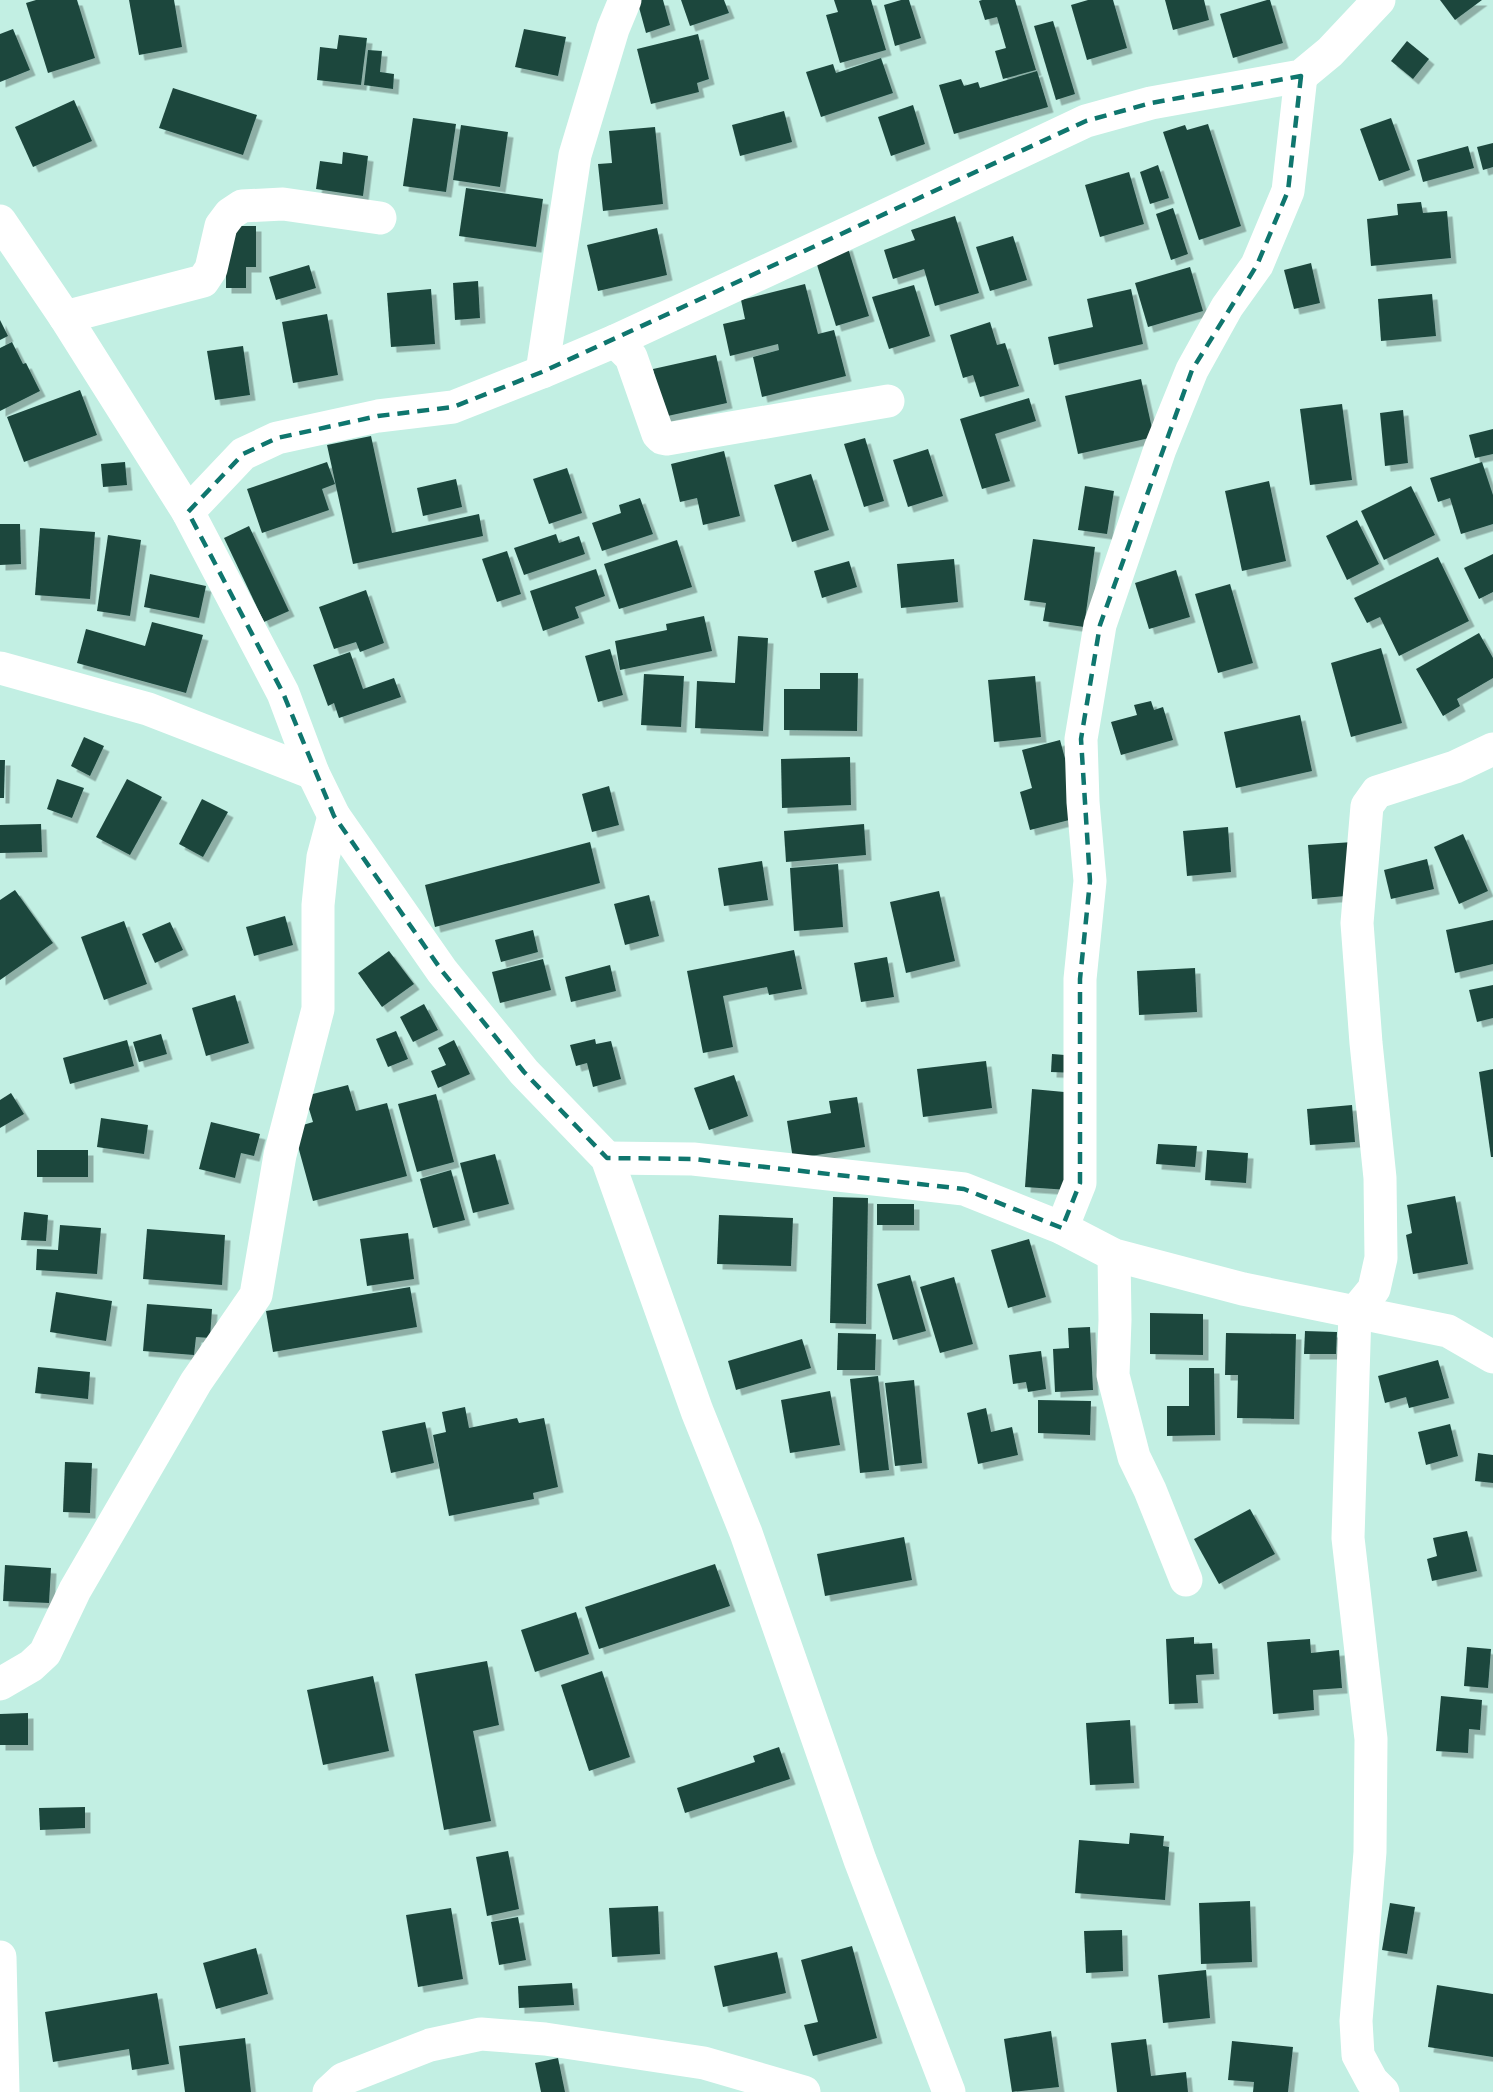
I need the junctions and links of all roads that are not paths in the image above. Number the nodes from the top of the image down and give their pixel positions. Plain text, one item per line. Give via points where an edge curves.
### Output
1 (625, 0) edge
2 (1379, 0) edge
3 (1301, 76) junction
4 (380, 218) dead end
5 (0, 221) edge
6 (65, 317) junction
7 (615, 341) junction
8 (542, 372) junction
9 (888, 400) dead end
10 (188, 512) junction
11 (0, 668) edge
12 (1493, 749) edge
13 (313, 773) junction
14 (334, 816) junction
15 (607, 1158) junction
16 (1062, 1228) junction
17 (1114, 1256) junction
18 (1355, 1312) junction
19 (1493, 1357) edge
20 (1186, 1580) dead end
21 (0, 1684) edge
22 (0, 1957) edge
23 (3, 2092) edge
24 (329, 2092) edge
25 (804, 2092) edge
26 (949, 2092) edge
27 (1383, 2092) edge

1 - 8 street via 575,155
2 - 3 street via 1330,52
3 - 7 street via 1151,103 1086,121
3 - 16 street via 1288,191 1257,265 1227,307 1192,370 1160,449 1100,626 1082,739 1090,881 1080,980 1080,1183
4 - 6 street via 283,204 242,206 220,226 211,269 203,281
5 - 6 street
6 - 10 street
7 - 8 street
7 - 9 street via 631,357 658,434 667,440
8 - 10 street via 453,407 378,416 277,438 243,454
10 - 13 street via 284,693
11 - 13 street via 148,709
12 - 18 street via 1377,792 1367,806 1357,923 1380,1178 1381,1258 1374,1288
13 - 14 street
14 - 15 street via 442,971 524,1072
14 - 21 street via 323,857 318,905 318,1009 280,1155 256,1295 196,1382 75,1590 45,1653
15 - 16 street via 693,1159 964,1189
15 - 26 street via 697,1411 746,1533 860,1860
16 - 17 street
17 - 18 street
17 - 20 street via 1113,1375 1134,1457
18 - 19 street via 1448,1331
18 - 27 street via 1348,1538 1371,1739 1370,1852 1356,2021 1358,2055
22 - 23 street
24 - 25 street via 344,2079 430,2045 482,2034 704,2062

